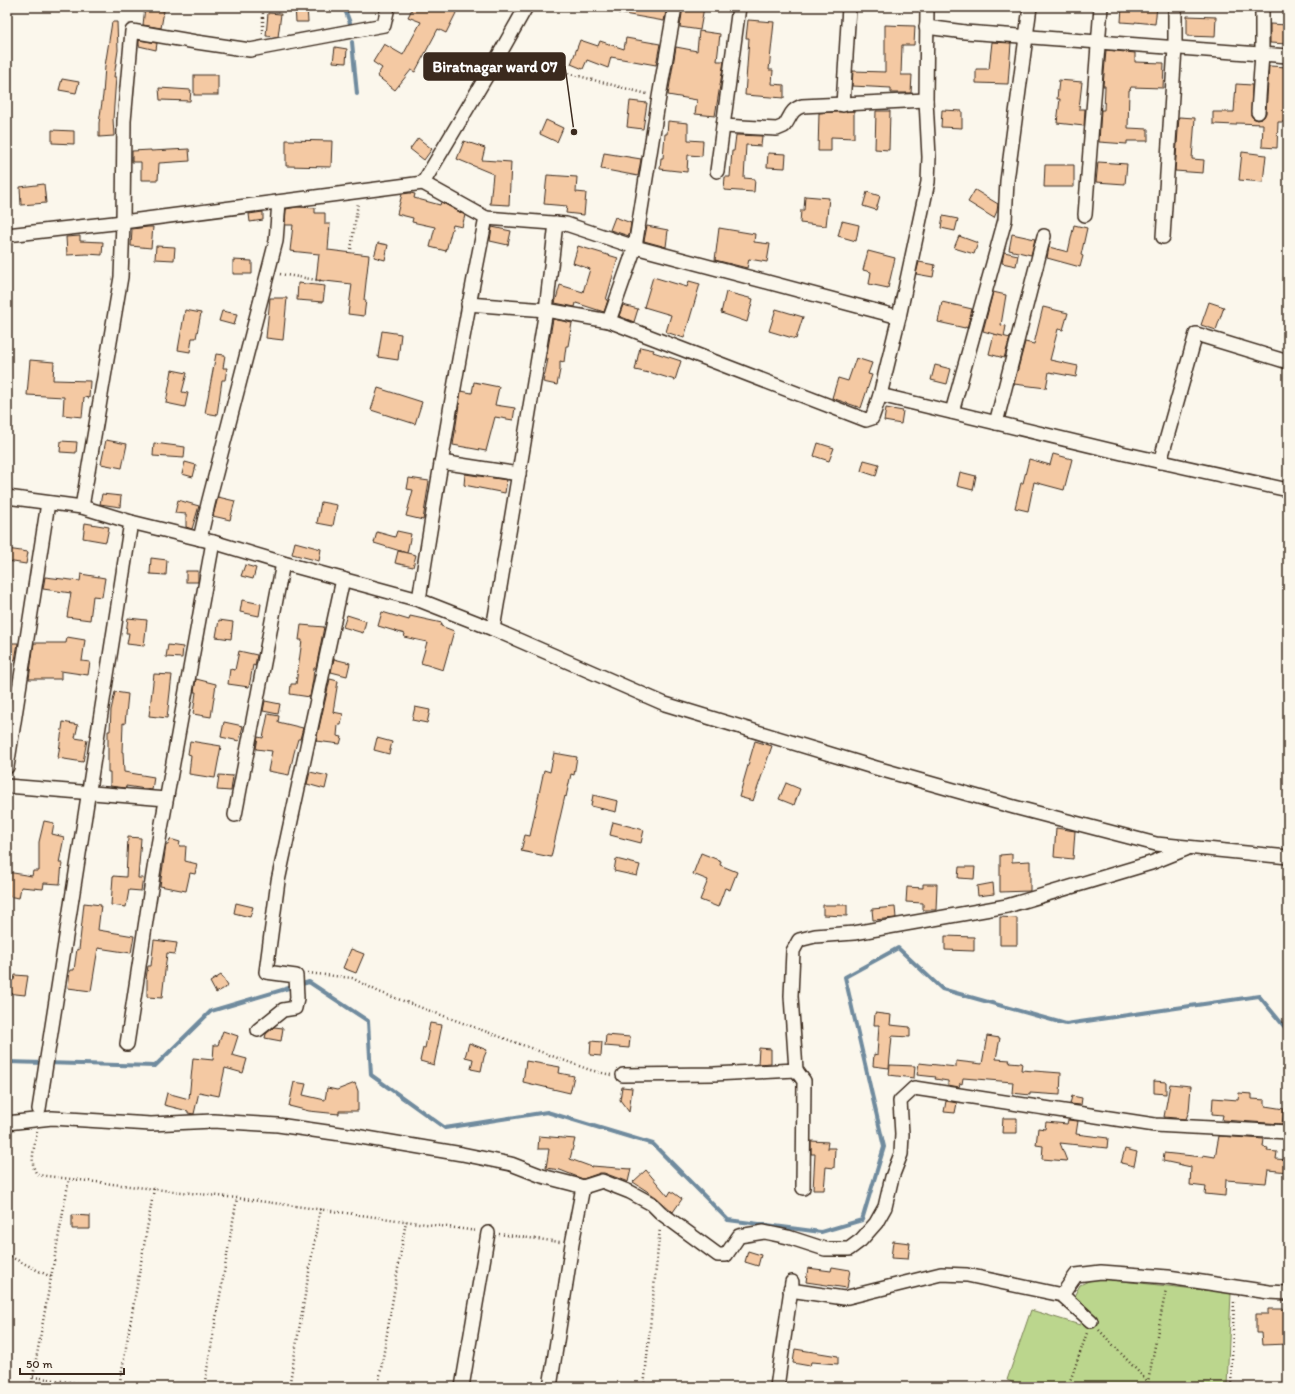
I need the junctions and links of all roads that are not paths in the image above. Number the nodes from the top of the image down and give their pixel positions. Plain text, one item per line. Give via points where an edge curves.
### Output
1 (388, 7) edge
2 (526, 7) edge
3 (675, 7) edge
4 (739, 7) edge
5 (849, 7) edge
6 (927, 7) edge
7 (1030, 7) edge
8 (1101, 7) edge
9 (1175, 7) edge
10 (1262, 7) edge
11 (926, 27) junction
12 (1027, 36) junction
13 (1097, 42) junction
14 (1175, 48) junction
15 (1262, 54) junction
16 (1288, 56) edge
17 (926, 100) junction
18 (843, 105) junction
19 (1258, 112) dead end
20 (723, 126) junction
21 (717, 171) dead end
22 (423, 183) junction
23 (279, 202) junction
24 (1086, 215) dead end
25 (486, 218) junction
26 (124, 222) junction
27 (556, 223) junction
28 (7, 236) edge
29 (1044, 236) dead end
30 (1163, 237) dead end
31 (635, 247) junction
32 (468, 304) junction
33 (546, 310) junction
34 (899, 317) junction
35 (609, 321) junction
36 (1288, 362) edge
37 (880, 395) junction
38 (952, 412) junction
39 (996, 423) junction
40 (440, 462) junction
41 (1160, 462) junction
42 (519, 474) junction
43 (1288, 490) edge
44 (7, 497) edge
45 (48, 503) junction
46 (82, 507) junction
47 (131, 522) junction
48 (206, 540) junction
49 (283, 563) junction
50 (343, 580) junction
51 (419, 600) junction
52 (493, 630) junction
53 (7, 768) edge
54 (7, 786) edge
55 (88, 793) junction
56 (166, 800) junction
57 (235, 815) dead end
58 (1190, 847) junction
59 (1288, 856) edge
60 (258, 1030) dead end
61 (127, 1044) dead end
62 (796, 1070) junction
63 (624, 1075) road end
64 (39, 1114) junction
65 (7, 1123) edge
66 (1288, 1132) edge
67 (584, 1188) junction
68 (803, 1188) dead end
69 (488, 1233) road end
70 (1288, 1293) edge
71 (1062, 1295) junction
72 (1091, 1321) road end
73 (462, 1387) edge
74 (550, 1387) edge
75 (777, 1387) edge

1 - 26 street via 384,25 250,50 132,31 124,121
2 - 22 street
3 - 31 street
4 - 20 street
5 - 18 street
6 - 11 street
7 - 12 street
8 - 13 street
9 - 14 street
10 - 15 street
11 - 12 street
11 - 17 street
12 - 13 street
12 - 38 street via 1007,181 1005,220
13 - 14 street
13 - 24 street
14 - 15 street
14 - 30 street
15 - 16 street
15 - 19 street
17 - 18 street
17 - 34 street via 928,182
18 - 20 street via 802,106 794,109 784,126 777,129
20 - 21 street
22 - 23 street
22 - 25 street
23 - 26 street
23 - 48 street via 276,241 208,504
25 - 27 street
25 - 32 street
26 - 28 street
26 - 46 street via 121,277
27 - 31 street
27 - 33 street
29 - 39 street
31 - 34 street
31 - 35 street
32 - 33 street
32 - 40 street
33 - 35 street
33 - 42 street
34 - 37 street
35 - 37 street via 866,420 872,418
36 - 41 street via 1196,334
37 - 38 street
38 - 39 street
39 - 41 street
40 - 42 street
40 - 51 street
41 - 43 street
42 - 52 street
44 - 45 street
45 - 46 street
45 - 53 street
46 - 47 street
47 - 48 street
47 - 55 street
48 - 49 street
48 - 56 street
49 - 50 street
49 - 57 street
50 - 51 street
50 - 60 street via 278,881 266,972 297,978 297,998 295,1008 283,1010
51 - 52 street
52 - 58 street via 665,704 1014,807 1156,844
54 - 55 street
55 - 56 street
55 - 64 street
56 - 61 street
58 - 59 street
58 - 62 street via 1151,863 1007,906 854,933 798,940 793,950 792,996
62 - 63 street
62 - 68 street via 804,1081
64 - 65 street
64 - 67 street via 52,1118 151,1124 212,1121 278,1125 511,1164
66 - 67 street via 1155,1125 914,1088 900,1100 901,1154 885,1207 876,1223 861,1240 849,1248 825,1249 764,1232 739,1236 726,1255 718,1255 652,1204 630,1192 602,1181
67 - 74 street via 572,1244
69 - 73 street
70 - 71 street via 1168,1277 1101,1272 1076,1275
71 - 72 street
71 - 75 street via 967,1275 941,1274 844,1298 791,1286

